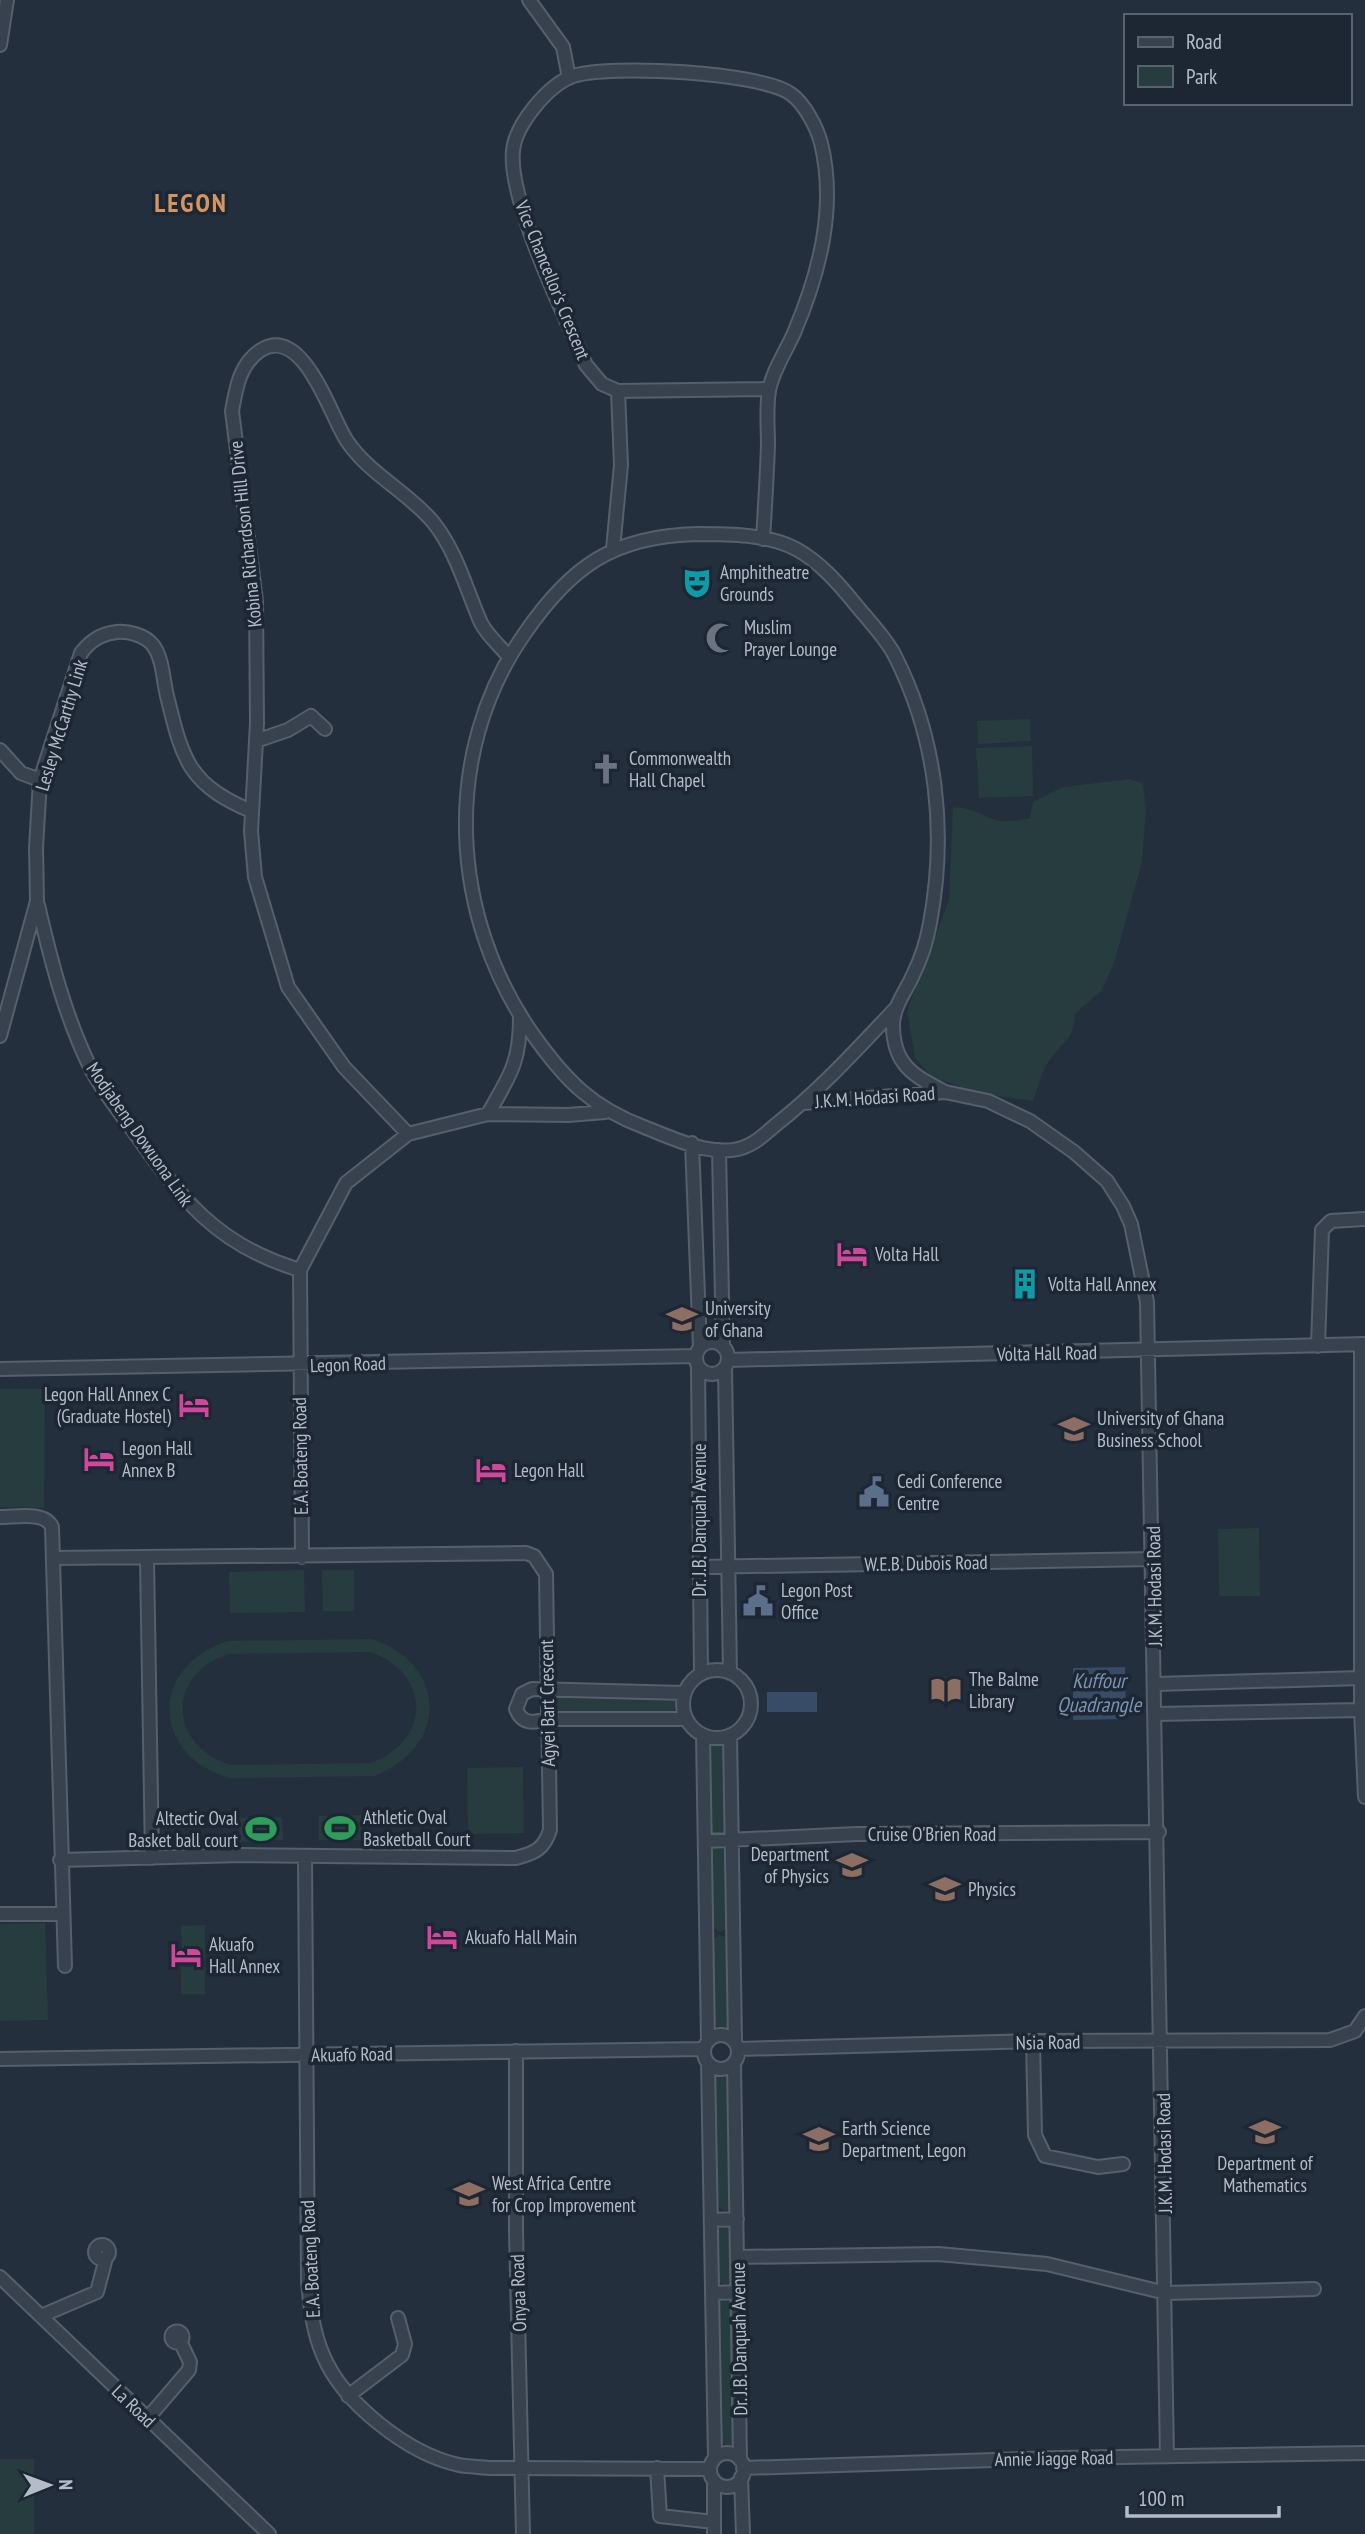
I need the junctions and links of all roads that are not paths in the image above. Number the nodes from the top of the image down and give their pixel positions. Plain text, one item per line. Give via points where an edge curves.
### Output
1 (7, 0) edge
2 (529, 0) edge
3 (0, 45) edge
4 (569, 78) junction
5 (769, 389) junction
6 (618, 391) junction
7 (763, 539) junction
8 (613, 549) junction
9 (508, 656) junction
10 (325, 729) dead end
11 (256, 741) junction
12 (0, 750) edge
13 (40, 779) junction
14 (251, 811) junction
15 (37, 901) junction
16 (896, 1009) junction
17 (520, 1016) junction
18 (0, 1036) edge
19 (945, 1092) junction
20 (803, 1103) junction
21 (605, 1112) junction
22 (488, 1114) junction
23 (408, 1134) junction
24 (692, 1143) junction
25 (719, 1150) junction
26 (1365, 1219) edge
27 (300, 1270) junction
28 (1363, 1343) edge
29 (1318, 1346) junction
30 (723, 1347) junction
31 (1149, 1350) junction
32 (698, 1357) junction
33 (727, 1364) junction
34 (299, 1365) junction
35 (0, 1369) edge
36 (0, 1517) edge
37 (302, 1557) junction
38 (55, 1558) junction
39 (147, 1559) junction
40 (1153, 1559) junction
41 (727, 1566) junction
42 (699, 1567) junction
43 (730, 1673) junction
44 (701, 1674) junction
45 (1361, 1678) junction
46 (1156, 1684) junction
47 (547, 1692) junction
48 (684, 1693) junction
49 (1361, 1710) junction
50 (1156, 1714) junction
51 (548, 1718) junction
52 (686, 1719) junction
53 (704, 1735) junction
54 (730, 1735) junction
55 (1365, 1797) edge
56 (1159, 1832) junction
57 (732, 1840) junction
58 (706, 1841) junction
59 (305, 1857) junction
60 (152, 1858) junction
61 (60, 1860) junction
62 (0, 1914) edge
63 (63, 1914) junction
64 (65, 1966) dead end
65 (1365, 2016) edge
66 (1033, 2041) junction
67 (1161, 2041) junction
68 (706, 2045) junction
69 (737, 2045) junction
70 (516, 2051) junction
71 (307, 2054) junction
72 (0, 2059) edge
73 (708, 2063) junction
74 (734, 2063) junction
75 (1123, 2164) dead end
76 (737, 2219) junction
77 (711, 2220) junction
78 (738, 2257) junction
79 (106, 2258) dead end
80 (0, 2277) edge
81 (1314, 2288) dead end
82 (713, 2292) junction
83 (739, 2292) junction
84 (1166, 2293) junction
85 (41, 2316) junction
86 (398, 2318) dead end
87 (180, 2341) dead end
88 (348, 2396) junction
89 (147, 2419) junction
90 (1365, 2453) edge
91 (1167, 2456) junction
92 (523, 2467) junction
93 (657, 2468) junction
94 (742, 2468) junction
95 (713, 2469) junction
96 (714, 2528) edge
97 (269, 2534) edge
98 (523, 2534) edge
99 (743, 2534) edge

1 - 3 street
2 - 4 street via 564,47
4 - 5 street via 593,71 725,76 763,82 792,94 809,116 822,153 828,215 820,259
4 - 6 street, Vice Chancellor's Crescent via 523,119 513,152 519,202 586,365 602,384
5 - 6 street
5 - 7 street
6 - 8 street via 621,465
7 - 8 street via 719,534 656,536
7 - 16 street via 795,548 832,576 862,612 893,652 928,744 939,830 938,874 929,929
8 - 9 street via 595,557 545,603
9 - 11 street, Kobina Richardson Hill Drive via 482,626 462,570 432,522 346,441 297,354 266,347 246,364 236,384 232,411 256,601
9 - 17 street via 478,735 465,841 471,900 490,958
10 - 11 street via 311,716
11 - 14 street, Kobina Richardson Hill Drive
12 - 13 street via 21,773
13 - 14 street, Lesley McCarthy Link via 81,653 104,634 122,631 152,645 161,664 181,750 191,768 215,792
13 - 15 street, Lesley McCarthy Link
14 - 23 street, Kobina Richardson Hill Drive via 255,877 288,987 344,1067
15 - 18 street, Lesley McCarthy Link
15 - 27 street, Modjabeng Dowuona Link via 59,990 91,1069 123,1117 195,1212 248,1250
16 - 19 street via 893,1023 902,1061 912,1075
16 - 20 street
17 - 21 street via 555,1065
17 - 22 street via 515,1067
19 - 20 street, J.K.M. Hodasi Road
19 - 31 street, J.K.M. Hodasi Road via 988,1101 1030,1121 1107,1181 1123,1206 1135,1240 1147,1302
20 - 25 street via 750,1145
21 - 22 street, E.A. Boateng Road
21 - 24 street
22 - 23 street, E.A. Boateng Road
23 - 27 street, E.A. Boateng Road via 346,1183
24 - 25 street
24 - 32 street, Dr. J.B. Danquah Avenue
25 - 30 street
26 - 29 street via 1331,1221 1322,1230
27 - 34 street, E.A. Boateng Road
28 - 29 street, Volta Hall Road
28 - 45 street
29 - 31 street, Volta Hall Road
30 - 32 street via 714,1342
30 - 33 street
31 - 33 street, Volta Hall Road
31 - 40 street, J.K.M. Hodasi Road
32 - 33 street, Volta Hall Road via 711,1375
32 - 34 street, Legon Road
32 - 42 street, Dr. J.B. Danquah Avenue
33 - 41 street, Dr. J.B. Danquah Avenue
34 - 35 street, Legon Road
34 - 37 street, E.A. Boateng Road
36 - 38 street via 49,1521
37 - 39 street, Agyei Bart Crescent
37 - 47 street, Agyei Bart Crescent via 534,1556 546,1574
38 - 39 street, Agyei Bart Crescent
38 - 61 street
39 - 60 street
40 - 41 street, W.E.B. Dubois Road
40 - 46 street, J.K.M. Hodasi Road
41 - 42 street, W.E.B. Dubois Road
41 - 43 street, Dr. J.B. Danquah Avenue
42 - 44 street, Dr. J.B. Danquah Avenue
43 - 44 street via 715,1670
43 - 54 street via 742,1682 750,1702 744,1724
44 - 48 street
45 - 46 street
45 - 49 street
46 - 50 street, J.K.M. Hodasi Road
47 - 48 street
47 - 51 street, Agyei Bart Crescent
47 - 51 street via 526,1690 516,1709 527,1721
48 - 52 street
49 - 50 street
49 - 55 street
50 - 56 street, J.K.M. Hodasi Road
51 - 52 street
51 - 59 street, Agyei Bart Crescent via 550,1830 546,1844 534,1853 516,1858
52 - 53 street
53 - 54 street
53 - 58 street, Dr. J.B. Danquah Avenue
54 - 57 street, Dr. J.B. Danquah Avenue
56 - 57 street, Cruise O'Brien Road via 857,1834
56 - 67 street, J.K.M. Hodasi Road
57 - 58 street, Cruise O'Brien Road
57 - 69 street, Dr. J.B. Danquah Avenue
58 - 68 street, Dr. J.B. Danquah Avenue
59 - 60 street, Agyei Bart Crescent
59 - 71 street, E.A. Boateng Road
60 - 61 street, Agyei Bart Crescent
61 - 63 street
62 - 63 street
63 - 64 street
65 - 67 street, Nsia Road via 1355,2031 1330,2040
66 - 67 street, Nsia Road
66 - 69 street, Nsia Road
66 - 75 street via 1035,2135 1045,2156 1098,2167
67 - 84 street, J.K.M. Hodasi Road
68 - 69 street via 719,2034
68 - 70 street, Akuafo Road
68 - 73 street, Dr. J.B. Danquah Avenue
69 - 74 street, Dr. J.B. Danquah Avenue
70 - 71 street, Akuafo Road
70 - 92 street, Onyaa Road
71 - 72 street, Akuafo Road
71 - 88 street, E.A. Boateng Road via 312,2320 323,2356
73 - 74 street via 718,2069
73 - 77 street, Dr. J.B. Danquah Avenue
74 - 76 street, Dr. J.B. Danquah Avenue
76 - 77 street
76 - 78 street, Dr. J.B. Danquah Avenue
77 - 82 street, Dr. J.B. Danquah Avenue
78 - 83 street, Dr. J.B. Danquah Avenue
78 - 84 street via 927,2253 984,2257 1047,2263
79 - 85 street via 97,2292
80 - 85 street, La Road
81 - 84 street
82 - 83 street
82 - 95 street, Dr. J.B. Danquah Avenue
83 - 94 street, Dr. J.B. Danquah Avenue
84 - 91 street, J.K.M. Hodasi Road
85 - 89 street, La Road
86 - 88 street via 405,2344 402,2355
87 - 89 street via 189,2370
88 - 92 street, E.A. Boateng Road via 375,2421 424,2452 458,2465
89 - 97 street, La Road
90 - 91 street, Annie Jiagge Road
91 - 94 street, Annie Jiagge Road
92 - 93 street, E.A. Boateng Road
92 - 98 street, Onyaa Road
93 - 95 street, E.A. Boateng Road
93 - 96 street via 660,2515
94 - 95 street via 731,2453
94 - 95 street via 729,2486
94 - 99 street, Dr. J.B. Danquah Avenue
95 - 96 street, Dr. J.B. Danquah Avenue

